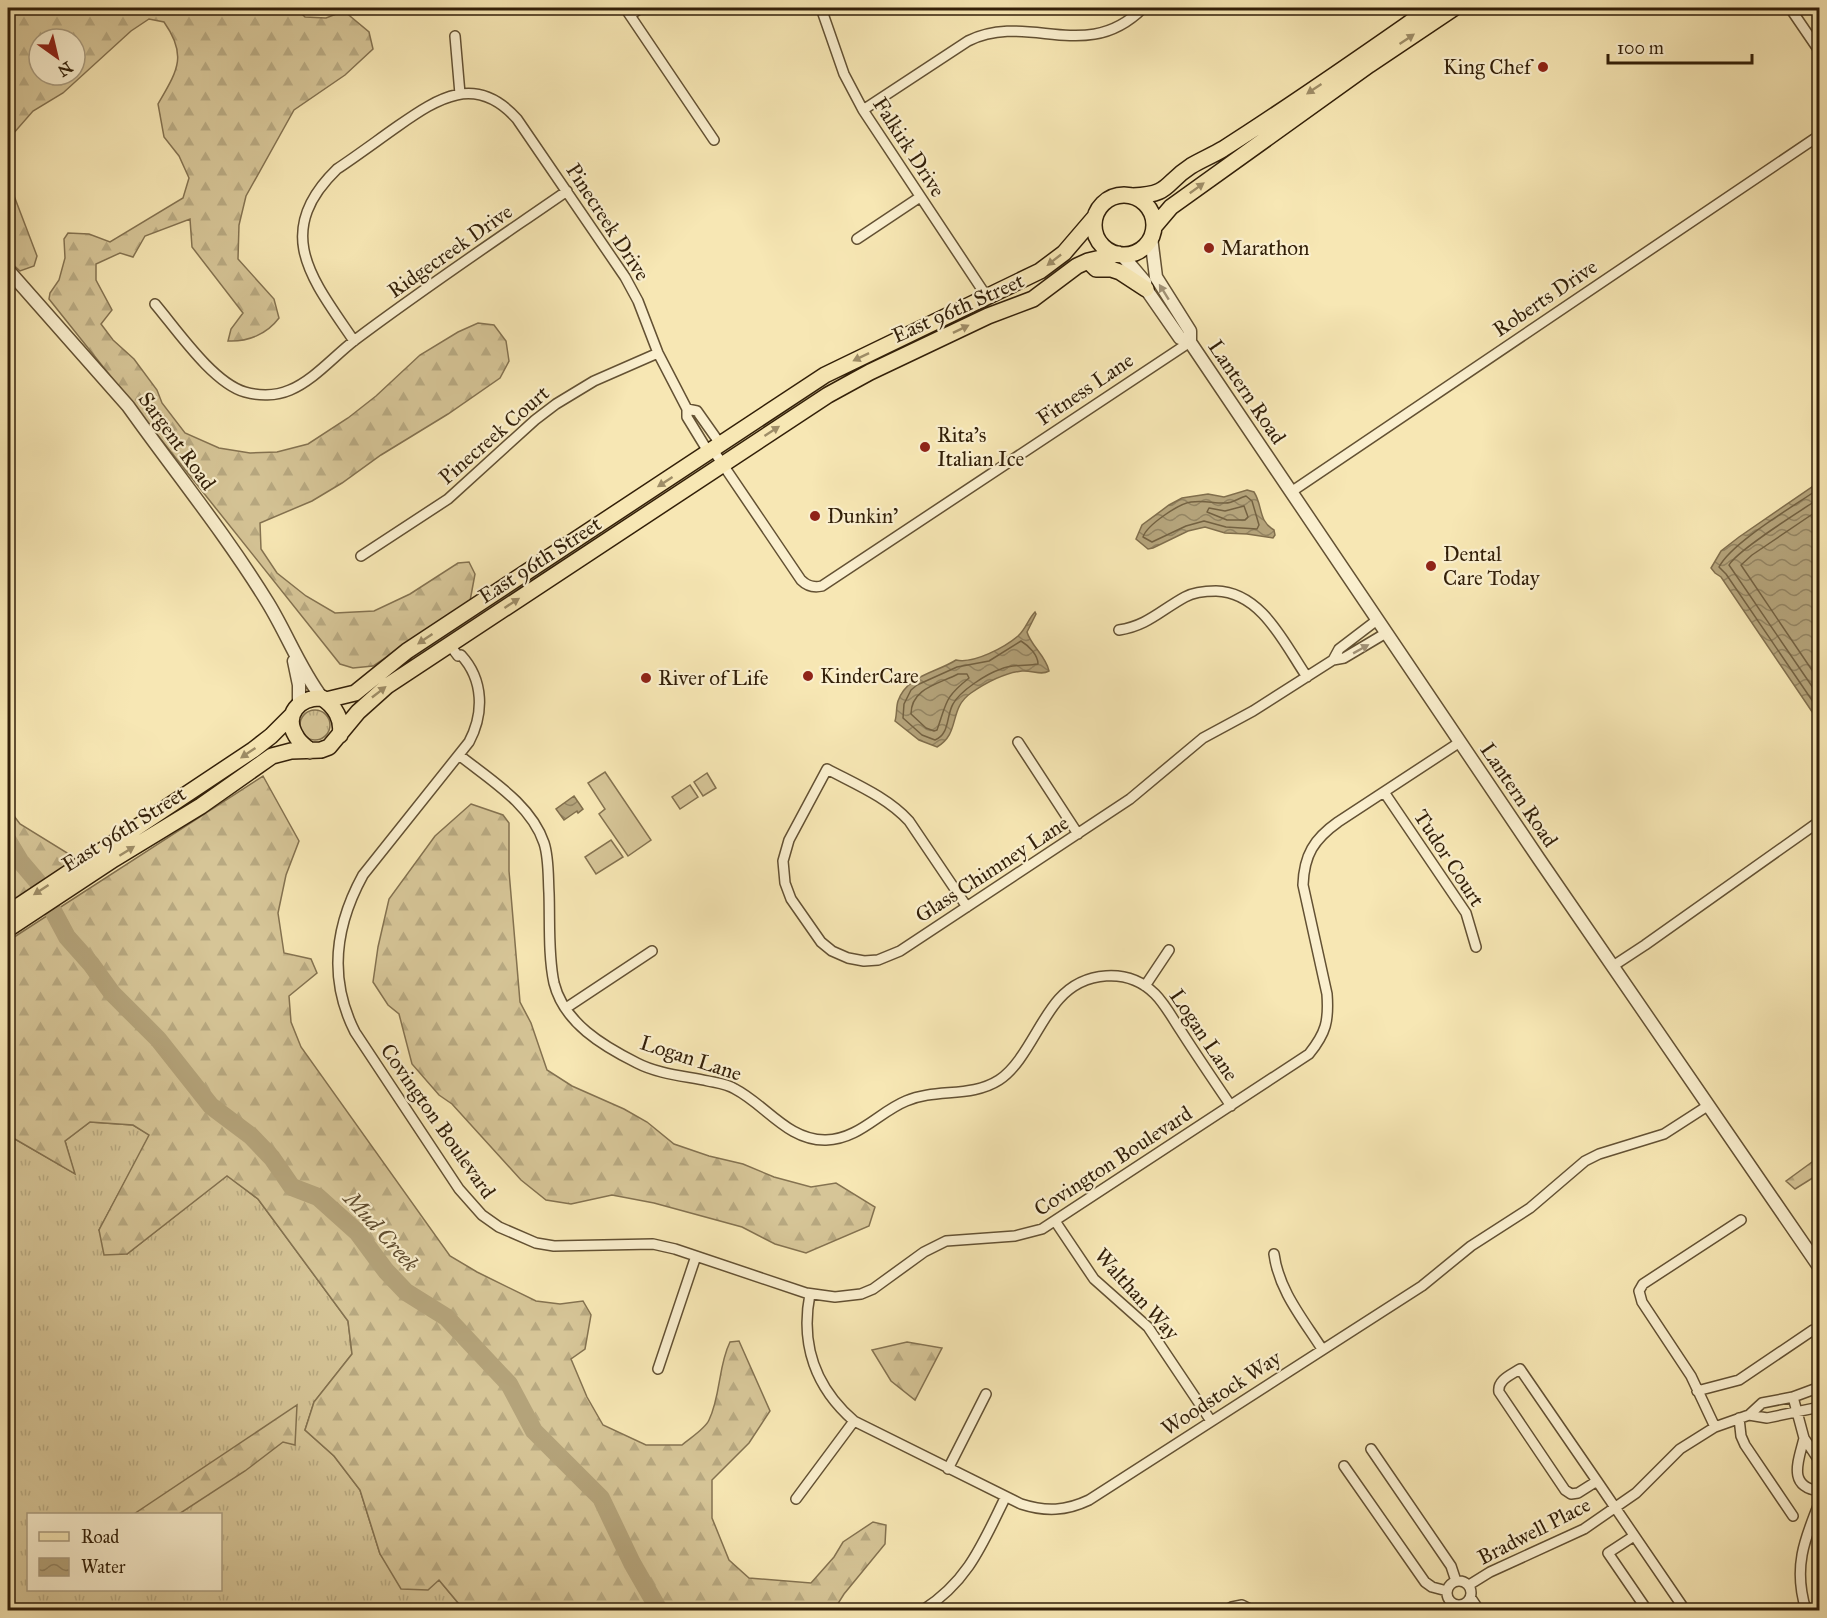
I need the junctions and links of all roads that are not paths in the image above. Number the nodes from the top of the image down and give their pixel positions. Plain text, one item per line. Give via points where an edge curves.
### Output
1 (641, 8) edge
2 (821, 8) edge
3 (1143, 8) edge
4 (1431, 8) edge
5 (1454, 8) edge
6 (1790, 8) edge
7 (627, 11) edge
8 (455, 36) dead end
9 (1820, 52) edge
10 (460, 94) junction
11 (863, 110) junction
12 (1820, 135) edge
13 (714, 140) dead end
14 (567, 191) junction
15 (1133, 196) junction
16 (920, 197) junction
17 (1094, 218) junction
18 (1152, 232) junction
19 (857, 240) dead end
20 (1120, 255) junction
21 (1088, 261) junction
22 (8, 270) edge
23 (1146, 289) junction
24 (987, 297) junction
25 (155, 304) dead end
26 (354, 340) junction
27 (1190, 342) junction
28 (658, 353) junction
29 (687, 409) junction
30 (714, 449) junction
31 (723, 464) junction
32 (1291, 492) junction
33 (361, 556) dead end
34 (508, 584) junction
35 (1377, 620) junction
36 (1119, 630) dead end
37 (1386, 633) junction
38 (463, 635) junction
39 (449, 645) junction
40 (292, 651) junction
41 (461, 655) junction
42 (1333, 660) junction
43 (1307, 677) junction
44 (324, 699) junction
45 (296, 710) junction
46 (340, 735) junction
47 (1018, 742) dead end
48 (1460, 742) junction
49 (309, 751) junction
50 (459, 755) junction
51 (1384, 792) junction
52 (1820, 821) edge
53 (1078, 834) junction
54 (74, 877) junction
55 (967, 907) junction
56 (12, 918) edge
57 (1476, 947) dead end
58 (1169, 950) dead end
59 (652, 951) dead end
60 (1613, 966) junction
61 (1145, 986) junction
62 (566, 1008) junction
63 (1709, 1105) junction
64 (1231, 1106) junction
65 (1741, 1220) dead end
66 (1055, 1221) junction
67 (1274, 1254) dead end
68 (696, 1256) junction
69 (1820, 1268) edge
70 (810, 1294) junction
71 (1813, 1330) dead end
72 (1322, 1349) junction
73 (658, 1369) dead end
74 (1820, 1387) edge
75 (1697, 1391) junction
76 (986, 1394) dead end
77 (1793, 1396) junction
78 (1820, 1407) edge
79 (1797, 1413) junction
80 (1749, 1414) junction
81 (1739, 1418) junction
82 (854, 1421) junction
83 (1211, 1421) junction
84 (1715, 1427) junction
85 (1804, 1438) junction
86 (1371, 1449) dead end
87 (1820, 1462) edge
88 (1344, 1466) dead end
89 (948, 1469) junction
90 (1597, 1481) junction
91 (1820, 1491) edge
92 (1005, 1498) junction
93 (796, 1499) dead end
94 (1820, 1501) edge
95 (1616, 1509) junction
96 (1793, 1516) dead end
97 (1634, 1536) junction
98 (1456, 1581) junction
99 (1469, 1585) junction
100 (1447, 1591) junction
101 (1471, 1598) junction
102 (1458, 1608) edge
103 (923, 1611) edge
104 (1227, 1611) edge
105 (1252, 1611) edge
106 (1479, 1611) edge
107 (1647, 1611) edge
108 (1685, 1611) edge
109 (1806, 1611) edge

1 - 7 street
2 - 11 street, Falkirk Drive via 844,74
3 - 11 street via 1121,25 1092,35 1074,37 1007,30 980,35
4 -> 15 main road via 1272,117 1191,166 1166,189
18 -> 5 main road via 1166,211 1179,201
6 - 9 street
7 - 13 street
8 - 10 street
10 - 14 street, Pinecreek Drive via 482,96 507,109
10 - 26 street via 427,106 337,169 310,204 303,234 307,265
11 - 16 street, Falkirk Drive
12 - 32 street, Roberts Drive
14 - 26 street, Ridgecreek Drive
14 - 28 street, Pinecreek Drive via 630,285
15 - 17 main road via 1113,197 1098,209
15 - 18 main road via 1149,208
16 - 19 street
16 - 24 street, Falkirk Drive
17 - 20 main road via 1101,245
17 -> 24 main road, East 96th Street via 1052,262
18 - 20 main road via 1138,251
27 -> 18 street, Lantern Road via 1190,331 1156,277
20 - 21 main road, East 96th Street
20 - 23 street, Lantern Road via 1145,282
21 - 23 main road via 1096,269 1125,274
31 -> 21 main road, East 96th Street via 839,388 1033,298
22 - 40 street, Sargent Road via 128,406 253,579
23 - 27 street, Lantern Road via 1180,338
24 -> 30 main road, East 96th Street via 825,375
25 - 26 street, Ridgecreek Drive via 218,377 229,386 250,393 272,394 292,389
27 - 31 street, Fitness Lane via 822,586 812,587 801,580
27 - 32 street, Lantern Road
28 - 29 street, Pinecreek Drive
28 - 33 street, Pinecreek Court via 594,381 556,404 448,499
29 - 30 street, Pinecreek Drive via 687,417
29 - 30 street, Pinecreek Drive via 697,411
30 - 31 street, Fitness Lane
30 -> 34 main road, East 96th Street
38 -> 31 main road, East 96th Street
32 - 35 street, Lantern Road
34 - 39 main road via 484,609 450,632
34 -> 44 main road, East 96th Street via 396,659 355,693
35 - 37 street, Lantern Road
35 - 42 street, Glass Chimney Lane via 1338,649
36 - 43 street via 1140,625 1197,593 1234,594 1263,613
42 -> 37 street, Glass Chimney Lane via 1344,658
37 - 48 street, Lantern Road
38 - 39 main road, East 96th Street
38 - 41 street
39 - 41 street, Covington Boulevard
46 -> 39 main road, East 96th Street via 377,694
40 - 44 street, Sargent Road
40 - 45 street, Sargent Road via 299,685
41 - 50 street, Covington Boulevard via 473,672 480,699 475,731
42 - 43 street, Glass Chimney Lane
43 - 53 street, Glass Chimney Lane via 1203,738 1130,799
44 - 45 main road, East 96th Street via 308,699
44 - 46 main road via 341,722
45 - 49 main road via 295,735
45 -> 54 main road, East 96th Street via 253,750
46 - 49 main road, East 96th Street via 329,747
47 - 53 street
48 - 51 street, Covington Boulevard
48 - 60 street, Lantern Road
54 -> 49 main road, East 96th Street via 201,806 272,756
50 - 62 street, Logan Lane via 524,810 544,843 554,983
50 - 68 street, Covington Boulevard via 375,859 351,896 341,927 338,959 348,1018 459,1189 482,1215 499,1227 536,1243 554,1246 653,1244
51 - 57 street, Tudor Court via 1466,913
51 - 64 street, Covington Boulevard via 1323,832 1303,872 1327,994 1326,1027 1309,1054
52 - 60 street
53 - 55 street, Glass Chimney Lane
54 - 56 main road, East 96th Street
55 - 55 street, Glass Chimney Lane via 900,951 878,960 848,958 821,942 790,898 783,872 789,840 827,769 900,811
58 - 61 street, Logan Lane
59 - 62 street
60 - 63 street, Lantern Road
61 - 62 street, Logan Lane via 1114,976 1078,983 1057,1001 1002,1078 972,1090 908,1100 859,1131 832,1140 812,1139 794,1132 730,1086 635,1062 588,1033
61 - 64 street, Logan Lane via 1164,1005
63 - 69 street, Lantern Road
63 - 72 street, Woodstock Way via 1664,1134 1586,1161 1530,1208 1471,1246 1422,1286
64 - 66 street, Covington Boulevard
65 - 75 street via 1643,1284 1639,1291
66 - 70 street, Covington Boulevard via 1015,1236 946,1240 861,1294
66 - 83 street, Walthan Way via 1094,1279 1148,1327
67 - 72 street via 1283,1289
68 - 70 street, Covington Boulevard
68 - 73 street
70 - 82 street, Woodstock Way via 806,1328 810,1358 830,1396
71 - 75 street via 1739,1380
72 - 83 street, Woodstock Way
74 - 77 street, Bradwell Place
75 - 84 street
76 - 89 street
77 - 79 street
77 - 80 street, Bradwell Place via 1762,1403
78 - 79 street, Bradwell Place
79 - 80 street, Bradwell Place via 1767,1418
79 - 85 street
80 - 81 street, Bradwell Place
81 - 84 street, Bradwell Place
81 - 96 street via 1745,1445
82 - 89 street, Woodstock Way
82 - 93 street
83 - 92 street, Woodstock Way via 1079,1505 1053,1511
84 - 95 street, Bradwell Place via 1680,1449
85 - 87 street
85 - 91 street via 1796,1472 1799,1482
86 - 98 street, Bradwell Place via 1451,1566
88 - 100 street via 1425,1582
89 - 92 street, Woodstock Way
90 - 90 street, Bradwell Place via 1520,1369 1501,1382 1499,1392 1567,1492 1578,1493
90 - 95 street, Bradwell Place
92 - 103 street via 966,1573
94 - 109 street via 1801,1557 1799,1582
95 - 97 street, Bradwell Place
95 - 99 street, Bradwell Place via 1584,1529
97 - 107 street via 1608,1553
97 - 108 street, Bradwell Place
98 - 99 street
98 - 100 street
99 - 101 street
100 - 102 street via 1448,1599
101 - 102 street
101 - 106 street, Bradwell Place
104 - 105 street via 1242,1605

